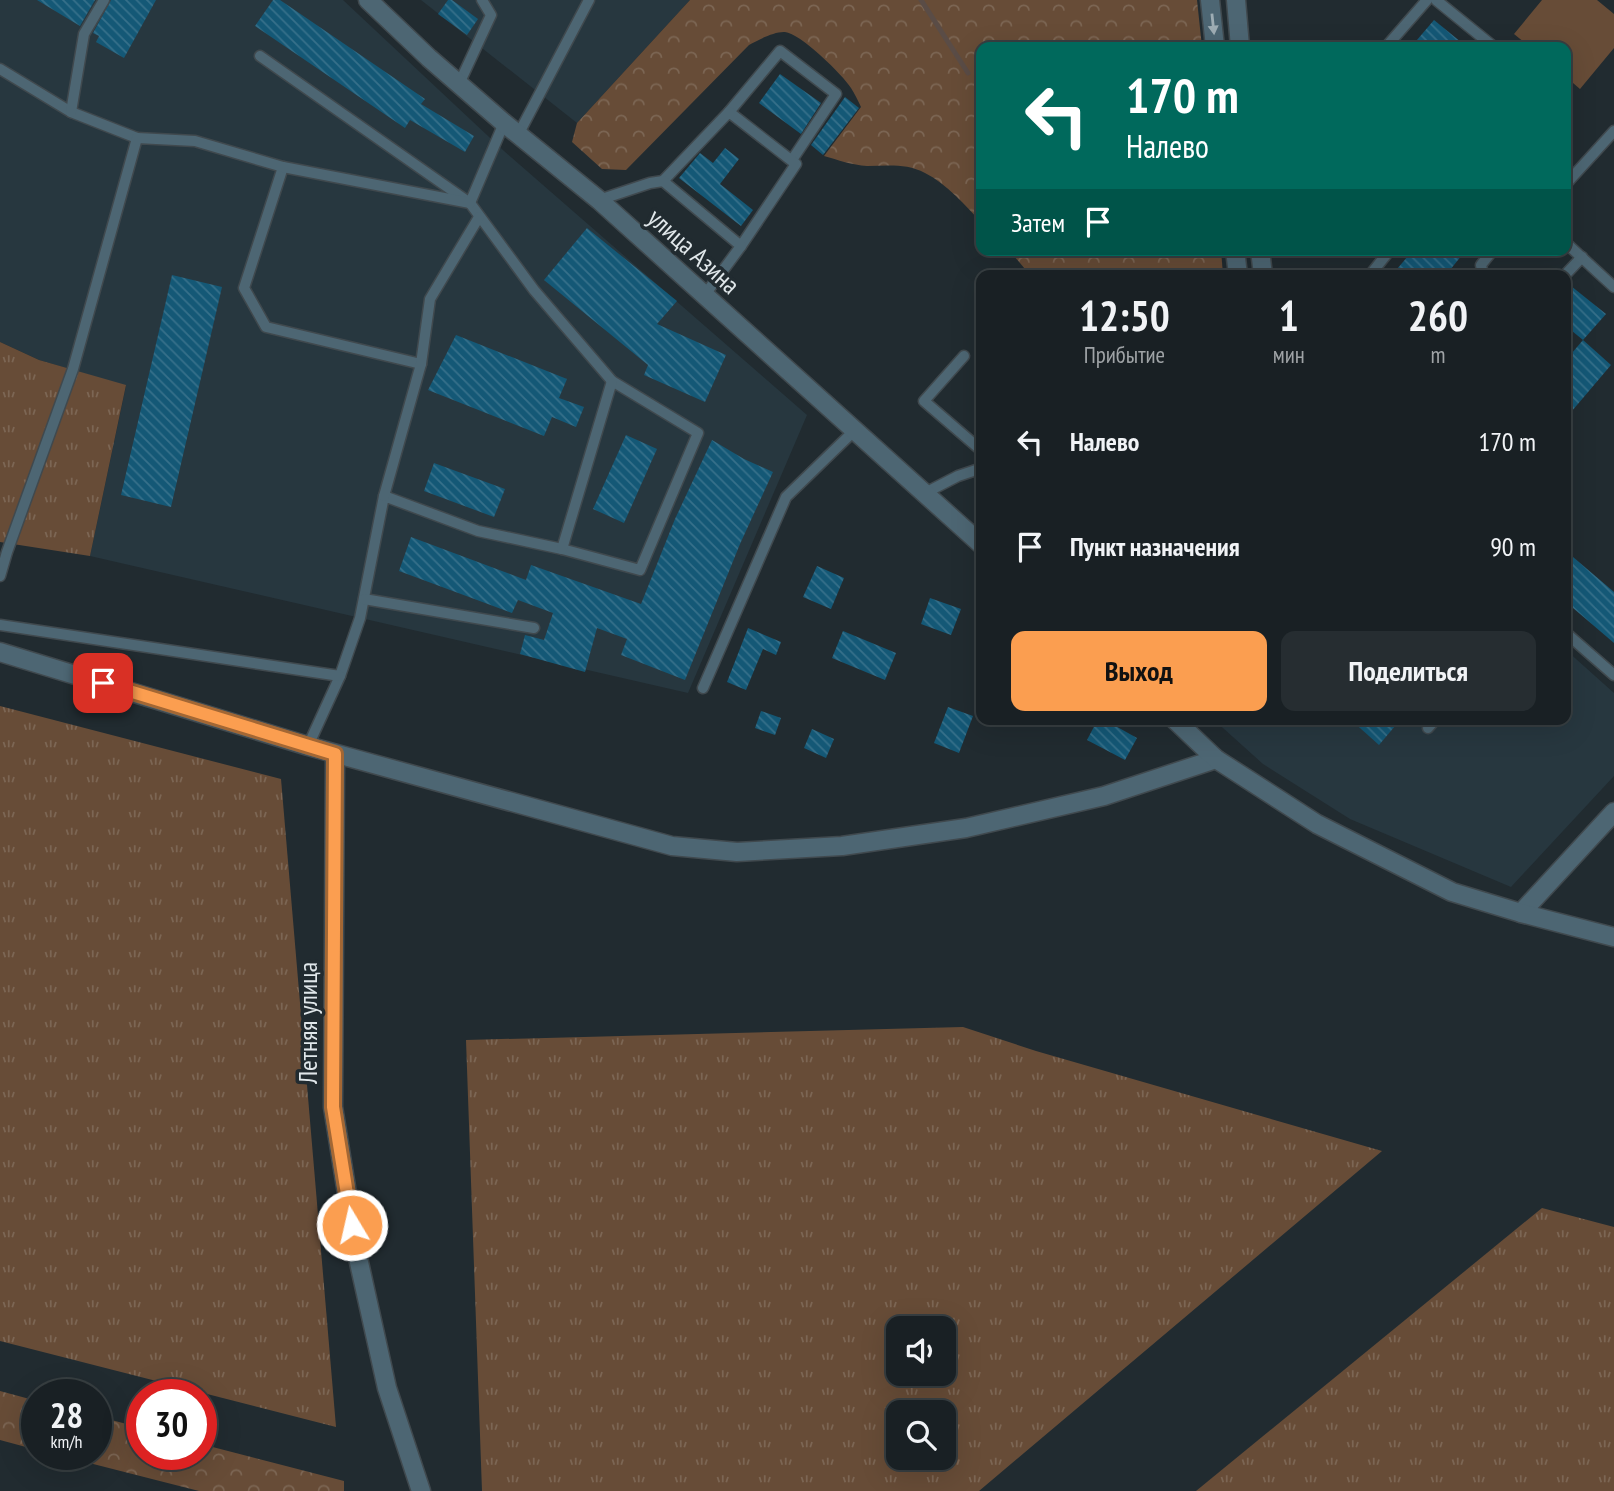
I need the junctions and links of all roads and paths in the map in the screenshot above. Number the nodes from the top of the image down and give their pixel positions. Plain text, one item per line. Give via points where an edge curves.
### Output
1 (104, 0) edge
2 (368, 0) edge
3 (482, 0) edge
4 (589, 0) edge
5 (1210, 0) edge
6 (1427, 0) edge
7 (1436, 0) edge
8 (1237, 1) edge
9 (1214, 42) edge
10 (1240, 42) edge
11 (1390, 42) edge
12 (1488, 42) edge
13 (260, 56) dead end
14 (0, 69) edge
15 (459, 84) junction
16 (71, 112) junction
17 (729, 112) junction
18 (504, 123) junction
19 (1614, 131) edge
20 (518, 135) junction
21 (138, 138) junction
22 (792, 160) junction
23 (283, 167) junction
24 (1571, 178) edge
25 (663, 181) junction
26 (599, 200) junction
27 (470, 203) junction
28 (479, 217) junction
29 (741, 246) junction
30 (1571, 247) edge
31 (1386, 256) edge
32 (1582, 257) junction
33 (1374, 270) edge
34 (1570, 270) edge
35 (1614, 287) edge
36 (704, 296) junction
37 (964, 356) dead end
38 (421, 364) junction
39 (612, 381) junction
40 (855, 430) junction
41 (976, 445) edge
42 (976, 470) edge
43 (925, 493) junction
44 (384, 496) junction
45 (976, 540) edge
46 (562, 549) junction
47 (3, 551) edge
48 (0, 576) edge
49 (363, 599) junction
50 (0, 625) edge
51 (534, 628) dead end
52 (1571, 637) edge
53 (0, 652) edge
54 (1614, 675) edge
55 (341, 676) junction
56 (703, 688) dead end
57 (1180, 725) edge
58 (1431, 725) edge
59 (1428, 728) dead end
60 (308, 746) junction
61 (335, 754) junction
62 (1216, 759) junction
63 (1614, 812) edge
64 (1521, 912) junction
65 (1614, 937) edge
66 (421, 1491) edge

1 - 16 lane via 84,34
2 - 15 street, улица Азина
3 - 15 lane via 491,15
4 - 20 lane
5 -> 9 street
6 - 11 lane
7 - 12 lane
8 - 10 street
13 - 27 lane
14 - 16 lane
15 - 18 street, улица Азина
16 - 21 lane
17 - 22 lane
17 - 22 lane via 780,51 827,86 836,93
17 - 25 lane
18 - 20 street, улица Азина
18 - 27 lane
19 - 24 lane
20 - 26 street, улица Азина
21 - 23 lane via 195,141
21 - 47 lane via 73,369
22 - 29 lane via 796,164
23 - 27 lane
23 - 38 lane via 244,288 266,327
25 - 26 lane
25 - 29 lane
26 - 36 street, улица Азина
27 - 28 lane
28 - 38 lane via 430,299
28 - 39 lane
29 - 36 lane
30 - 32 lane
31 - 33 lane
32 - 34 lane
32 - 35 lane
36 - 40 street, улица Азина
37 - 41 lane via 924,401
38 - 44 lane
39 - 46 lane
39 - 46 lane via 698,433 640,570
40 - 43 street, улица Азина
40 - 56 lane via 786,497
42 - 43 lane
43 - 45 street, улица Азина
44 - 46 lane via 478,531
44 - 49 lane
47 - 48 lane
49 - 51 lane
49 - 55 lane
50 - 55 lane
52 - 54 lane
53 - 60 street
55 - 60 lane
57 - 62 street
58 - 59 lane
60 - 61 street
61 - 62 street via 672,846 737,852 842,846 966,828 1104,796
61 - 66 street, Летняя улица via 333,1107 356,1249 387,1388
62 - 64 street via 1317,824 1452,892
63 - 64 street
64 - 65 street

